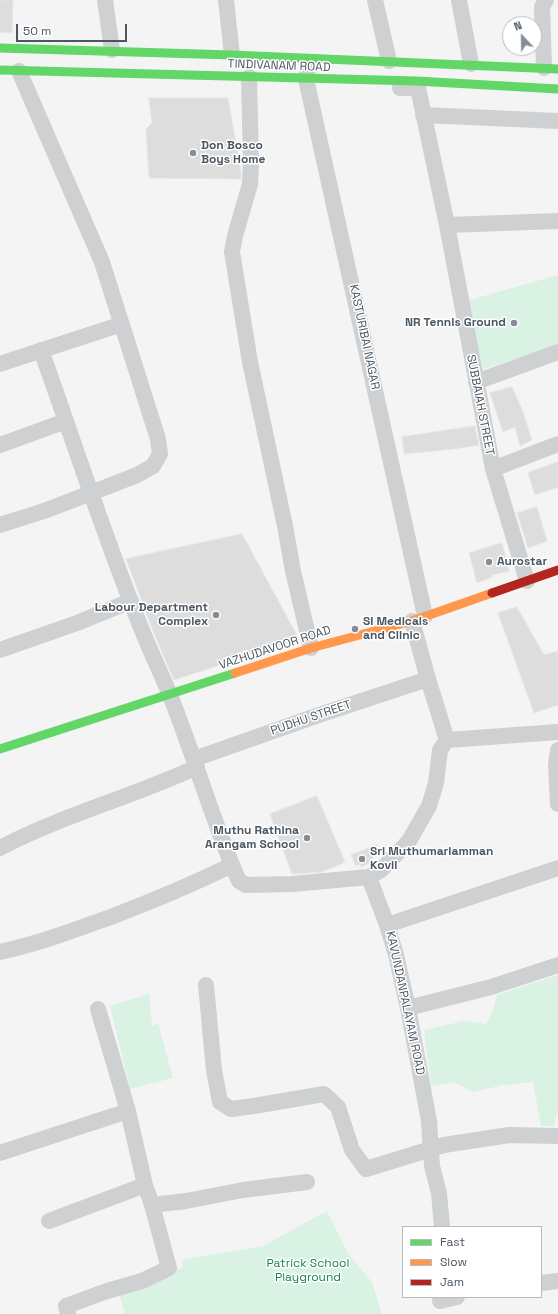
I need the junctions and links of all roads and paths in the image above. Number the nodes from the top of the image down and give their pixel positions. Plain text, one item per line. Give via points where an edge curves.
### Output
1 (105, 0) edge
2 (226, 0) edge
3 (376, 0) edge
4 (459, 0) edge
5 (546, 0) edge
6 (0, 48) edge
7 (112, 50) junction
8 (232, 55) junction
9 (311, 58) junction
10 (389, 61) junction
11 (471, 64) junction
12 (551, 69) edge
13 (0, 70) edge
14 (19, 71) junction
15 (249, 77) junction
16 (307, 82) junction
17 (558, 89) edge
18 (423, 115) junction
19 (558, 121) edge
20 (558, 221) edge
21 (447, 225) junction
22 (122, 324) junction
23 (40, 350) junction
24 (558, 352) edge
25 (0, 364) edge
26 (476, 382) junction
27 (66, 421) junction
28 (558, 444) edge
29 (0, 445) edge
30 (493, 469) junction
31 (91, 493) junction
32 (0, 525) edge
33 (558, 570) edge
34 (527, 581) junction
35 (131, 601) junction
36 (419, 618) junction
37 (311, 648) junction
38 (0, 650) edge
39 (428, 679) junction
40 (170, 694) junction
41 (558, 732) edge
42 (447, 740) junction
43 (0, 749) edge
44 (558, 750) edge
45 (195, 763) junction
46 (558, 804) edge
47 (0, 848) edge
48 (232, 865) junction
49 (558, 868) edge
50 (369, 876) junction
51 (387, 925) junction
52 (0, 952) edge
53 (558, 965) edge
54 (206, 985) dead end
55 (408, 1008) junction
56 (98, 1009) dead end
57 (128, 1111) junction
58 (558, 1136) edge
59 (431, 1149) junction
60 (0, 1154) edge
61 (307, 1182) dead end
62 (145, 1185) junction
63 (152, 1205) junction
64 (49, 1221) dead end
65 (442, 1226) edge
66 (558, 1281) edge
67 (542, 1283) edge
68 (455, 1298) edge
69 (440, 1304) edge
70 (68, 1314) edge

1 - 7 street
2 - 8 street
3 - 10 street
4 - 11 street
5 - 12 street via 542,7
6 - 7 main road
7 - 8 main road
8 - 9 main road
9 - 10 main road
9 - 16 street, KASTURIBAI NAGAR
10 - 11 main road
11 - 12 main road
13 - 14 main road, TINDIVANAM ROAD
14 - 15 main road, TINDIVANAM ROAD
14 - 22 street via 102,262
15 - 16 main road, TINDIVANAM ROAD
15 - 37 street via 252,164 250,184 232,252 250,362
16 - 17 main road, TINDIVANAM ROAD via 416,81
16 - 18 street, SUBBAIAH STREET via 418,88
16 - 36 street, KASTURIBAI NAGAR
18 - 19 street
18 - 21 street, SUBBAIAH STREET
20 - 21 street
21 - 26 street, SUBBAIAH STREET
22 - 23 street
22 - 31 street via 158,439 160,454 153,466
23 - 25 street
23 - 27 street
24 - 26 street
26 - 30 street, SUBBAIAH STREET
27 - 29 street
27 - 31 street
28 - 30 street
30 - 34 street, SUBBAIAH STREET
31 - 32 street
31 - 35 street
33 - 34 main road, VAZHUDAVOOR ROAD
34 - 36 main road, VAZHUDAVOOR ROAD
35 - 38 street
35 - 40 street
36 - 37 main road, VAZHUDAVOOR ROAD
36 - 39 street
37 - 40 main road, VAZHUDAVOOR ROAD
39 - 42 street
39 - 45 street, PUDHU STREET via 320,715
40 - 43 main road, VAZHUDAVOOR ROAD
40 - 45 street
41 - 42 street
42 - 50 street via 440,750 436,783 429,806 409,841 381,870
44 - 46 street
45 - 47 street, PUDHU STREET via 128,796 67,818
45 - 48 street
48 - 50 street via 239,881 246,885 292,884
48 - 52 street via 178,891 90,925 49,940
49 - 51 street
50 - 51 street, KAVUNDANPALAYAM ROAD
51 - 55 street, KAVUNDANPALAYAM ROAD
53 - 55 street via 491,987
54 - 59 street via 214,1070 220,1102 231,1109 324,1094 338,1107 352,1150 366,1169
55 - 59 street, KAVUNDANPALAYAM ROAD via 429,1121
56 - 57 street
57 - 60 street
57 - 62 street
58 - 59 street via 509,1135
59 - 65 street, KAVUNDANPALAYAM ROAD
61 - 63 street
62 - 63 street
62 - 64 street
63 - 70 street via 169,1268 142,1281 66,1306
66 - 67 street
68 - 69 street

